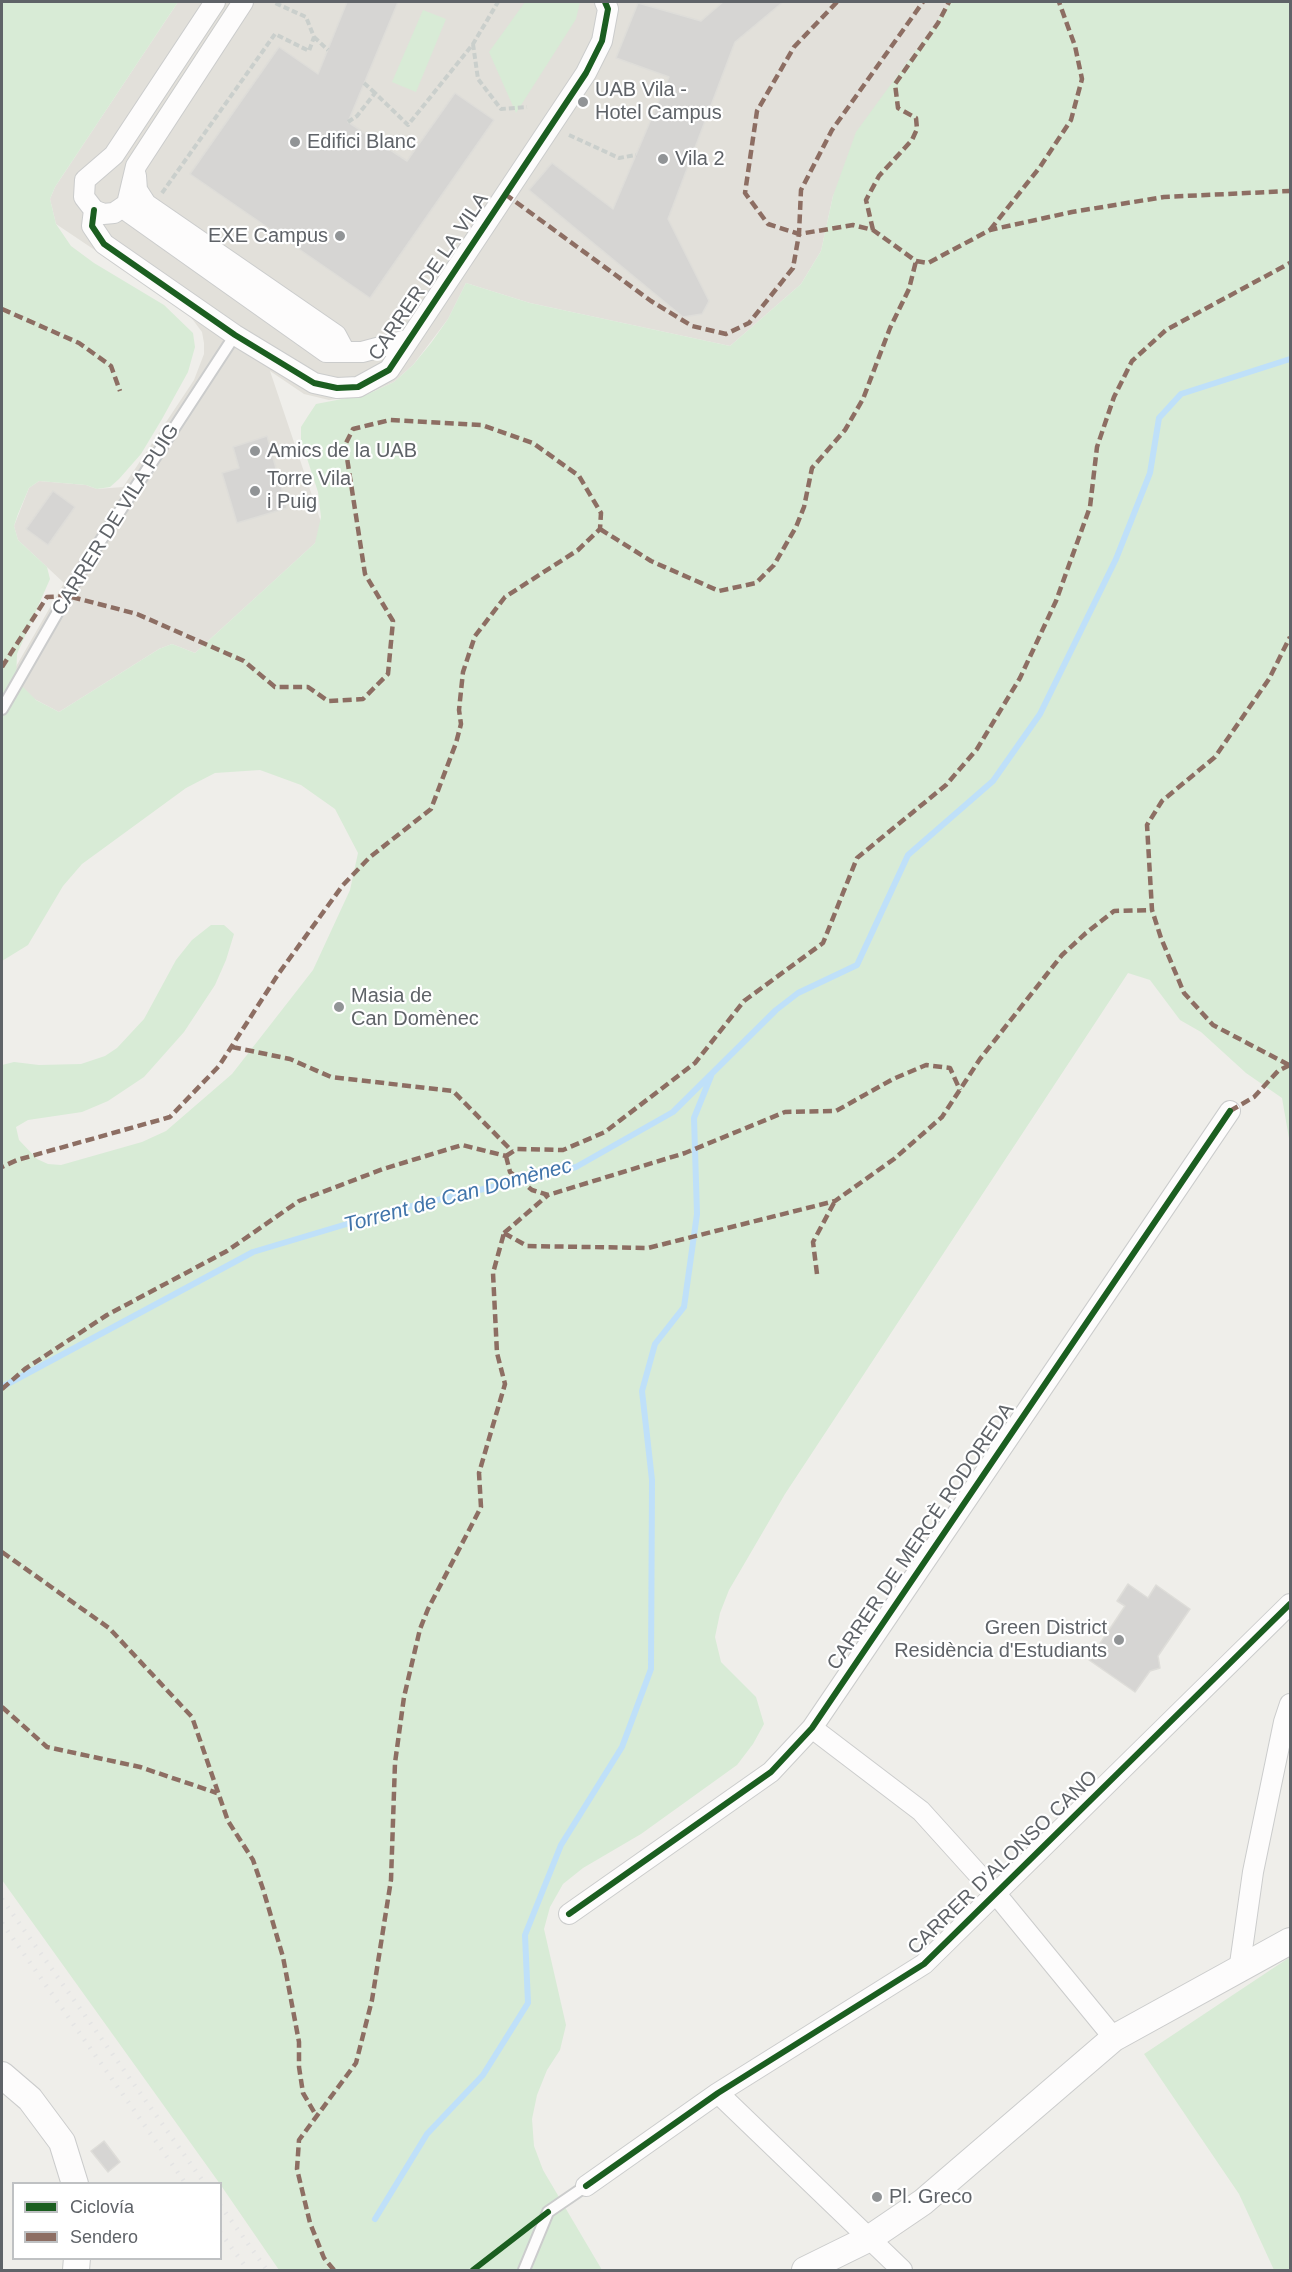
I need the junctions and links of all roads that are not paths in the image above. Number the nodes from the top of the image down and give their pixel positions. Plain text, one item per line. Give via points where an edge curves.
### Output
1 (215, 2) edge
2 (243, 2) edge
3 (608, 4) edge
4 (136, 166) junction
5 (123, 208) junction
6 (94, 210) junction
7 (235, 335) junction
8 (407, 340) junction
9 (344, 350) junction
10 (2, 709) edge
11 (1230, 1111) dead end
12 (1290, 1604) edge
13 (1290, 1704) edge
14 (812, 1728) junction
15 (996, 1894) junction
16 (569, 1914) dead end
17 (1290, 1941) edge
18 (1239, 1971) junction
19 (1114, 2038) junction
20 (2, 2075) edge
21 (718, 2093) junction
22 (74, 2182) edge
23 (586, 2186) joint
24 (870, 2238) junction
25 (524, 2271) edge
26 (805, 2271) edge
27 (902, 2271) edge

1 - 6 street, CARRER DE LA VILA via 114,155 85,180 84,196
2 - 4 street
3 - 8 street, CARRER DE LA VILA via 602,41 586,73
4 - 5 street via 131,195
4 - 9 street, CARRER DE LA VILA via 137,189 146,204 336,335
5 - 6 street via 108,214
5 - 9 street, CARRER DE LA VILA via 326,352
6 - 7 street, CARRER DE LA VILA via 92,226 104,244
7 - 8 street, CARRER DE LA VILA via 314,383 337,388 358,387 376,380 388,370
7 - 10 lane, CARRER DE VILA PUIG via 86,563
8 - 9 street, CARRER DE LA VILA via 362,352
11 - 14 street, CARRER DE MERCÈ RODOREDA
12 - 15 street, CARRER D'ALONSO CANO
13 - 18 street via 1253,1872
14 - 15 street via 921,1811
14 - 16 street, CARRER DE MERCÈ RODOREDA via 771,1772
15 - 19 street
15 - 21 street, CARRER D'ALONSO CANO via 924,1964
17 - 18 street
18 - 19 street
19 - 24 street via 967,2166
20 - 22 street via 30,2099 62,2142
21 - 23 street, CARRER D'ALONSO CANO
21 - 24 street
23 - 25 lane, CARRER D'ALONSO CANO via 548,2212
24 - 26 street
24 - 27 street

